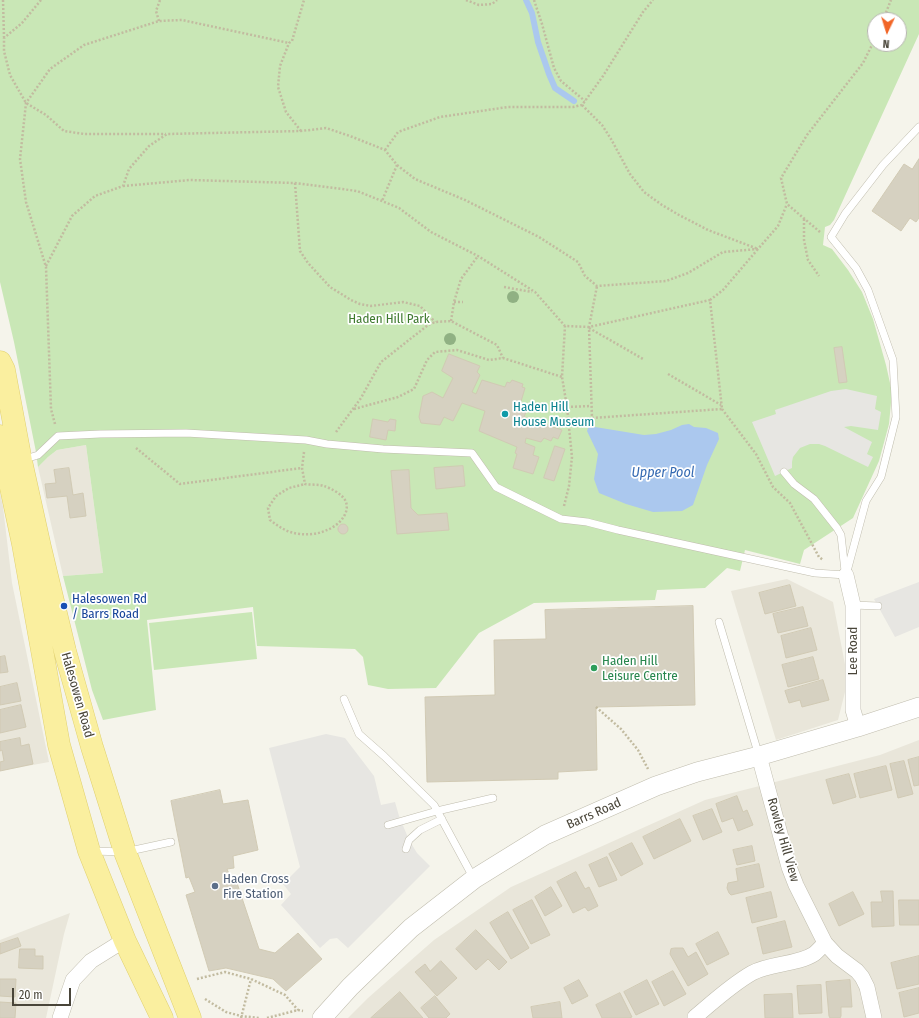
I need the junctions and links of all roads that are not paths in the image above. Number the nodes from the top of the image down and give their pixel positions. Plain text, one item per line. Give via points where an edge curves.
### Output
1 (919, 127) edge
2 (0, 362) edge
3 (0, 436) edge
4 (21, 461) junction
5 (784, 472) dead end
6 (846, 575) junction
7 (853, 605) junction
8 (878, 606) dead end
9 (719, 622) dead end
10 (344, 699) dead end
11 (919, 707) edge
12 (858, 727) junction
13 (759, 756) junction
14 (493, 798) dead end
15 (437, 811) junction
16 (442, 819) junction
17 (388, 825) dead end
18 (171, 842) dead end
19 (406, 849) dead end
20 (89, 851) junction
21 (125, 852) junction
22 (474, 879) junction
23 (125, 941) junction
24 (825, 943) junction
25 (60, 1018) edge
26 (162, 1018) edge
27 (190, 1018) edge
28 (322, 1018) edge
29 (694, 1018) edge
30 (874, 1018) edge

1 - 6 lane via 883,165 845,214 831,237 856,268 868,290 893,360 896,417 881,477 866,501
2 - 4 main road, Halesowen Road via 4,370
3 - 20 main road, Halesowen Road via 60,745
4 - 6 lane via 38,455 58,436 119,434 186,433 306,440 383,449 472,453 496,487 561,519 587,522 815,573
4 - 21 main road, Halesowen Road via 65,651
5 - 6 lane via 794,484 814,499 837,528 841,535
6 - 7 street, Lee Road
7 - 8 lane
7 - 12 street, Lee Road via 853,710
9 - 13 lane
10 - 15 lane via 359,734 434,805
11 - 12 street, Barrs Road
12 - 13 street, Barrs Road
13 - 22 street, Barrs Road via 656,786 545,835
13 - 24 street, Rowley Hill View via 789,867
14 - 15 lane
15 - 16 lane
15 - 17 lane
16 - 19 lane via 420,830 409,840
16 - 22 lane
18 - 21 lane
20 - 21 lane
20 - 23 main road, Halesowen Road
21 - 27 main road, Halesowen Road
22 - 28 street, Barrs Road via 411,928
23 - 25 street via 91,961 73,980
23 - 26 main road, Halesowen Road
24 - 29 street via 813,954 800,960 752,973
24 - 30 street, Rowley Hill View via 862,977

